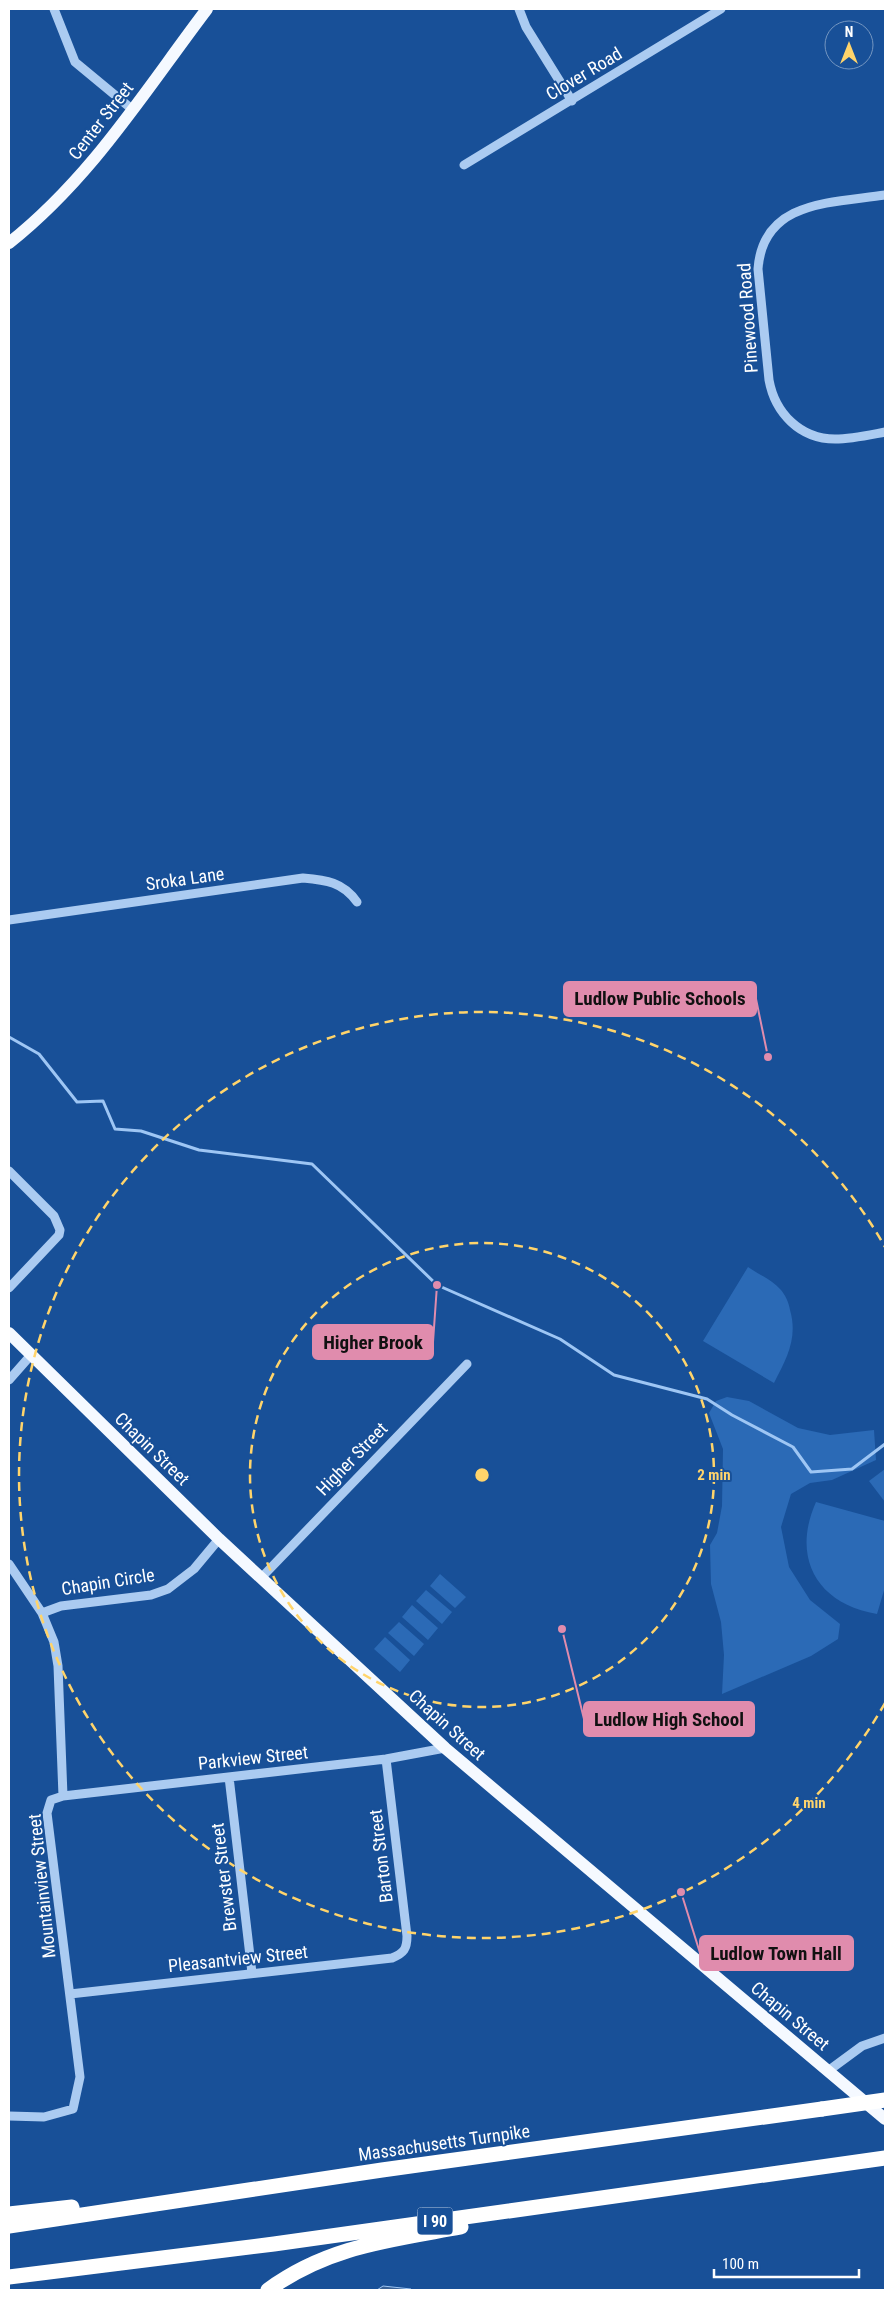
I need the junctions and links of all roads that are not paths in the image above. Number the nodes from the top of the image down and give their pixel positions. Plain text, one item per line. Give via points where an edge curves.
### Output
1 (54, 9) edge
2 (207, 9) edge
3 (519, 9) edge
4 (720, 9) edge
5 (572, 101) junction
6 (133, 110) junction
7 (464, 165) dead end
8 (885, 195) edge
9 (9, 242) edge
10 (885, 432) edge
11 (357, 902) dead end
12 (9, 920) edge
13 (9, 1171) edge
14 (9, 1288) edge
15 (9, 1333) edge
16 (30, 1355) junction
17 (467, 1364) dead end
18 (9, 1380) edge
19 (219, 1539) junction
20 (9, 1564) edge
21 (261, 1578) junction
22 (42, 1614) junction
23 (445, 1748) junction
24 (386, 1759) junction
25 (229, 1777) junction
26 (63, 1796) junction
27 (406, 1948) joint
28 (252, 1973) junction
29 (70, 1994) junction
30 (885, 2038) edge
31 (828, 2071) junction
32 (885, 2100) edge
33 (9, 2116) edge
34 (885, 2119) edge
35 (885, 2158) edge
36 (639, 2193) junction
37 (226, 2194) junction
38 (9, 2214) edge
39 (9, 2226) edge
40 (9, 2277) edge
41 (268, 2290) edge

1 - 6 street via 75,62
2 - 6 main road, Center Street
3 - 5 street via 526,27
4 - 5 street, Clover Road
5 - 7 street, Clover Road
6 - 9 main road, Center Street via 96,159 57,200
8 - 10 street, Pinewood Road via 811,207 791,214 767,237 758,269 769,380 773,397 782,412 794,425 818,437 836,439
11 - 12 street, Sroka Lane via 350,891 337,883 303,878
13 - 14 street via 54,1216 60,1227 59,1235
15 - 16 main road, Chapin Street
16 - 18 street
16 - 19 main road, Chapin Street
17 - 21 street, Higher Street
19 - 21 main road, Chapin Street
19 - 22 street, Chapin Circle via 194,1569 168,1588 151,1595 61,1606
20 - 22 street, Chapin Circle
21 - 23 main road, Chapin Street
22 - 26 street, Mountainview Street via 54,1642 58,1666
23 - 24 street, Parkview Street
23 - 31 main road, Chapin Street
24 - 25 street, Parkview Street
24 - 27 street, Barton Street
25 - 26 street, Parkview Street
25 - 28 street, Brewster Street
26 - 29 street, Mountainview Street via 52,1800 47,1813
27 - 28 street, Pleasantview Street via 392,1958
28 - 29 street, Pleasantview Street
29 - 33 street, Mountainview Street via 80,2075 73,2109 44,2117
30 - 31 street via 862,2046
31 - 34 main road, Chapin Street
32 - 37 highway, Massachusetts Turnpike, bridge
35 - 36 highway, I 90
36 - 40 highway, I 90
36 - 41 highway via 356,2247 304,2267
37 - 38 highway
37 - 39 highway, Massachusetts Turnpike

